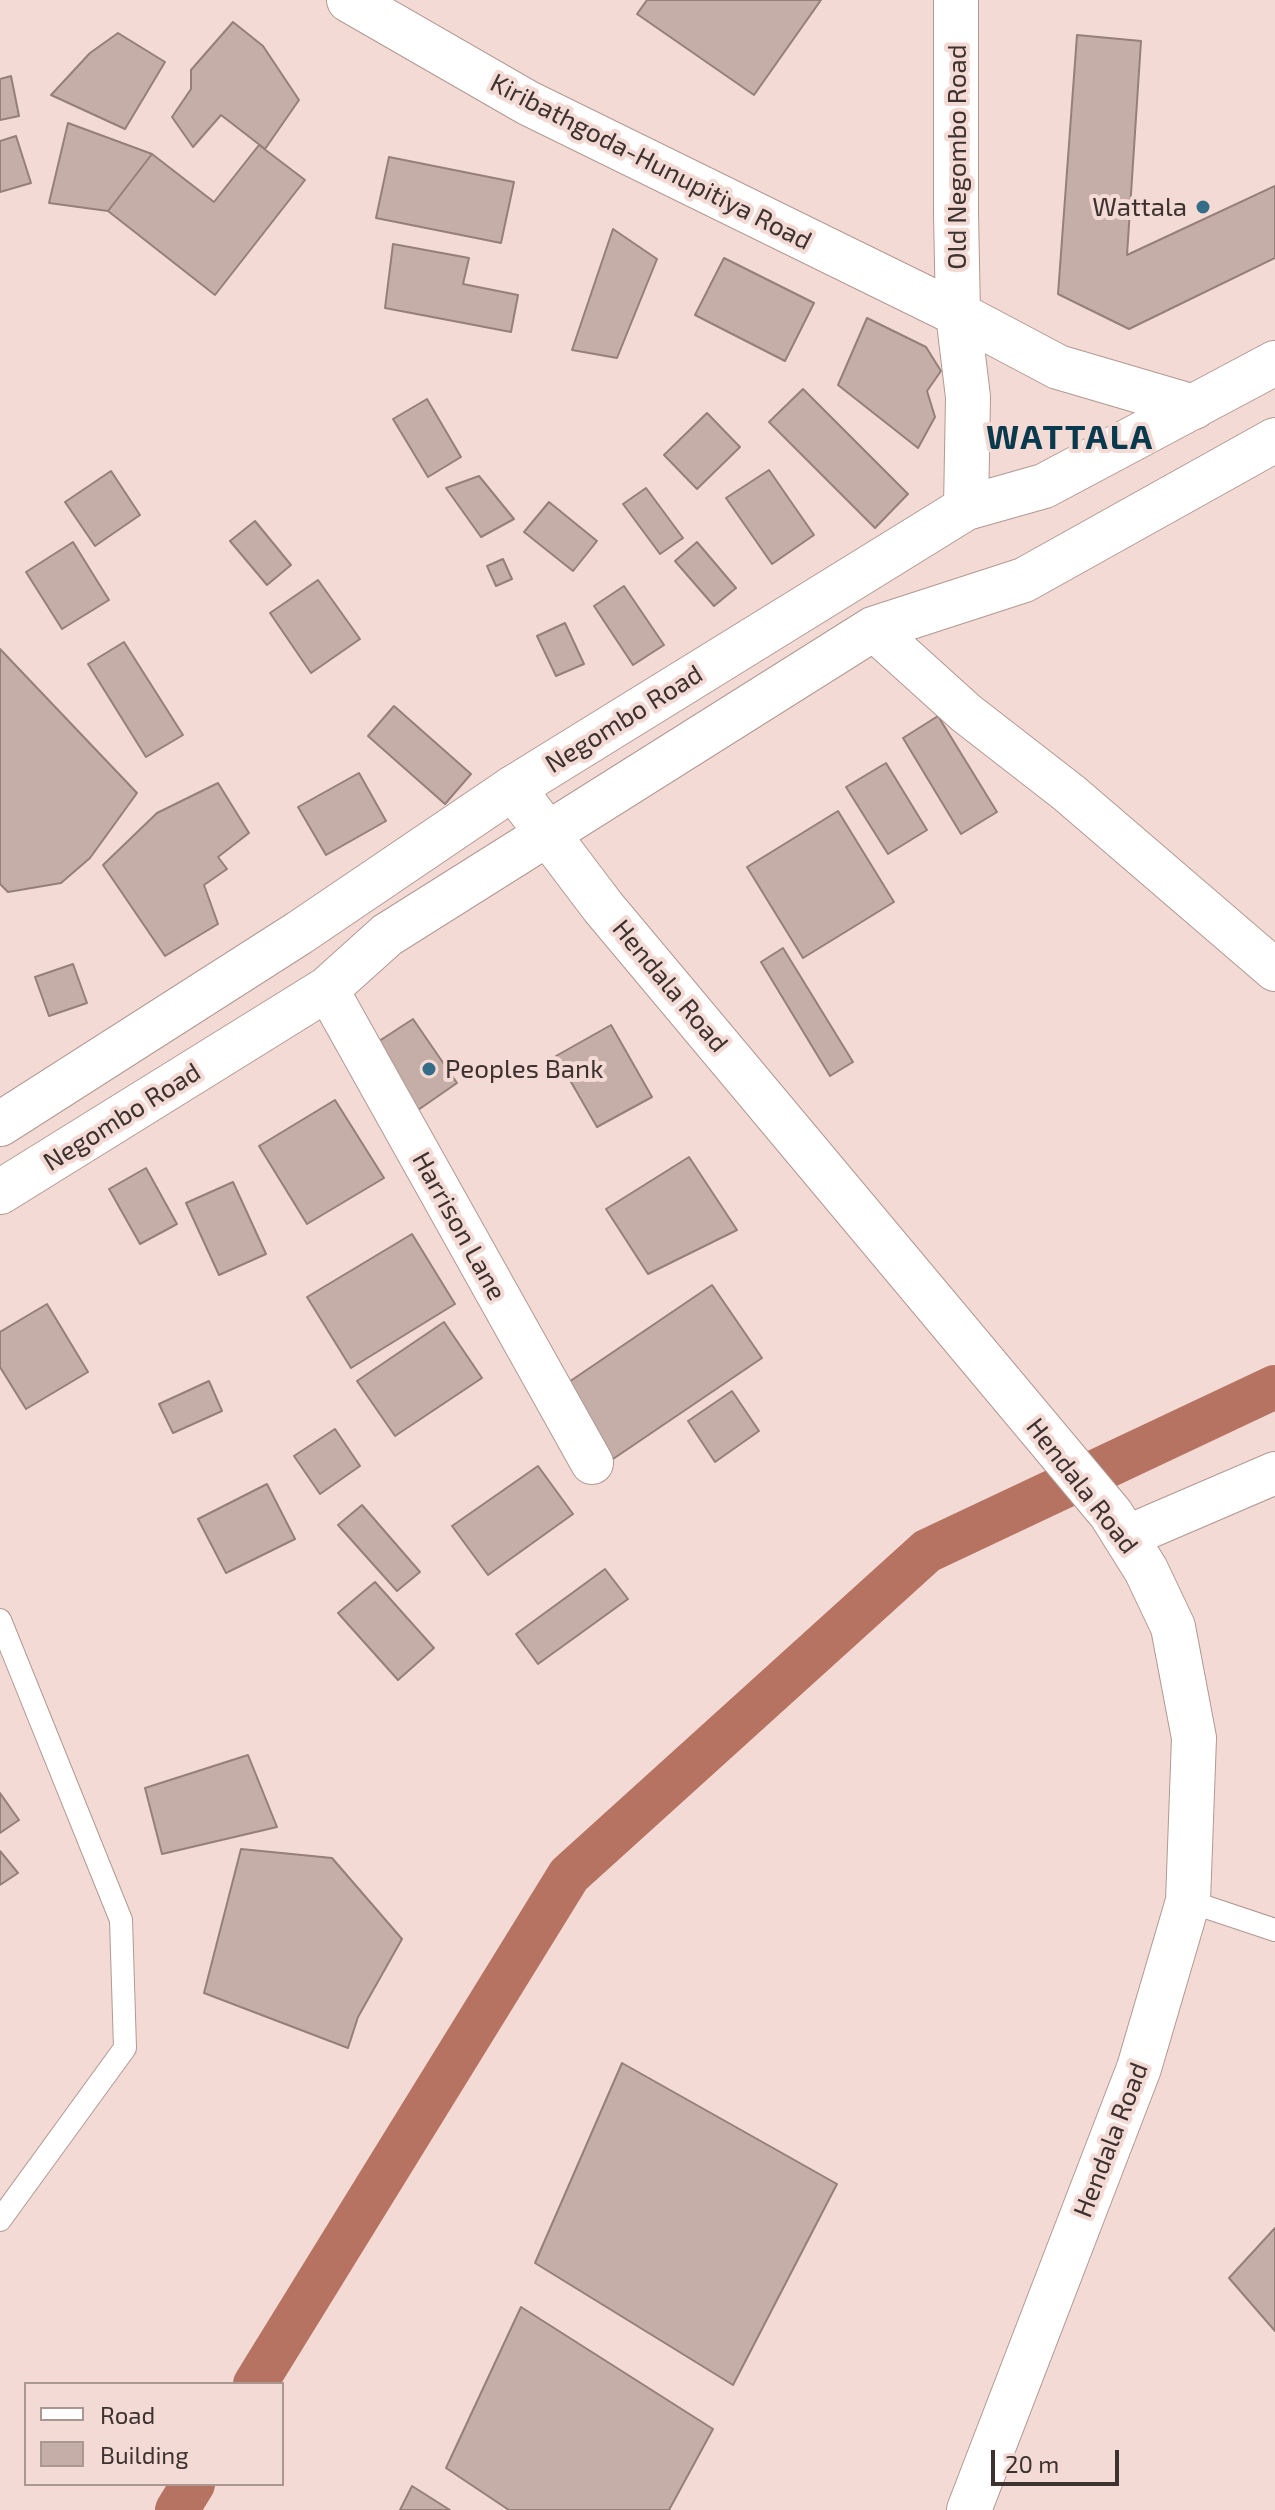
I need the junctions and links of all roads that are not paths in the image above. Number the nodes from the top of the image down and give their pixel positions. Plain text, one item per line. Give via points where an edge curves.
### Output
1 (349, 0) edge
2 (956, 0) edge
3 (958, 314) junction
4 (1275, 363) edge
5 (1194, 407) junction
6 (1275, 440) edge
7 (966, 508) junction
8 (873, 629) junction
9 (513, 788) junction
10 (547, 834) junction
11 (1275, 970) edge
12 (327, 989) junction
13 (0, 1124) edge
14 (0, 1192) edge
15 (592, 1463) dead end
16 (1275, 1473) edge
17 (1118, 1525) junction
18 (0, 1620) edge
19 (1188, 1901) junction
20 (1275, 1930) edge
21 (0, 2220) edge
22 (969, 2510) edge

1 - 3 main road, Kiribathgoda-Hunupitiya Road via 528,103
2 - 3 main road, Old Negombo Road
3 - 5 main road, Kiribathgoda-Hunupitiya Road via 1058,367
3 - 7 main road, Old Negombo Road via 968,397
4 - 5 main road, Negombo Road
5 - 7 main road, Negombo Road via 1044,486
6 - 8 main road, Negombo Road via 1024,580
7 - 9 main road, Negombo Road
8 - 10 main road, Negombo Road
8 - 11 street
9 - 10 main road, Hendala Road
9 - 13 main road, Negombo Road via 299,933
10 - 12 main road, Negombo Road via 387,935
10 - 17 main road, Hendala Road
12 - 14 main road, Negombo Road
12 - 15 street, Harrison Lane
16 - 17 street
17 - 19 main road, Hendala Road via 1173,1627 1194,1738
18 - 21 lane via 121,1920 125,2048
19 - 20 lane
19 - 22 main road, Hendala Road via 1139,2068

